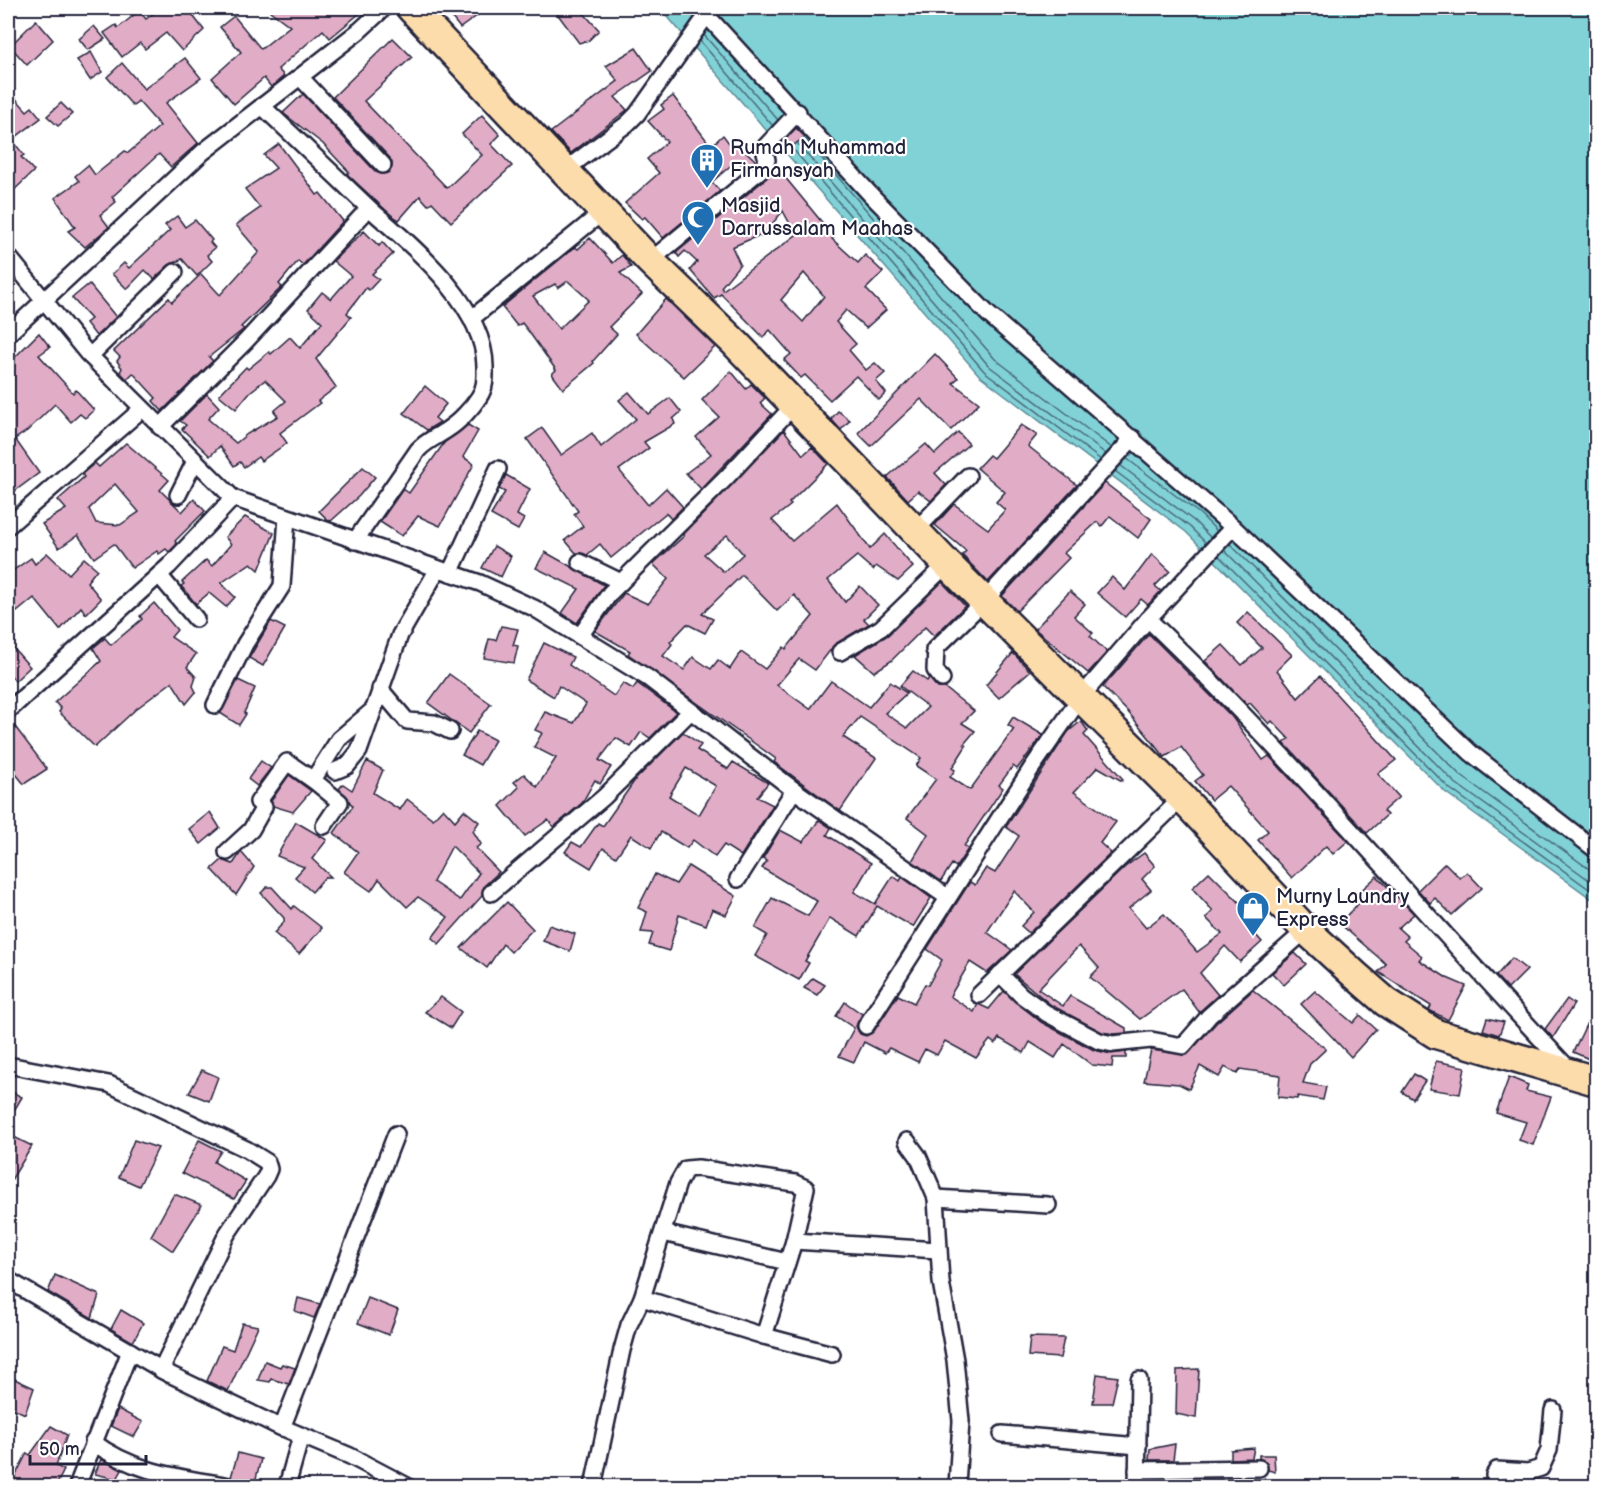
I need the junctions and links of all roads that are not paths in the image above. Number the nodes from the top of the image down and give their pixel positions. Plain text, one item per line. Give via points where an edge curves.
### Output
1 (384, 8) edge
2 (411, 8) edge
3 (704, 11) edge
4 (300, 77) junction
5 (262, 106) junction
6 (798, 112) junction
7 (383, 165) dead end
8 (565, 170) junction
9 (369, 208) junction
10 (604, 212) junction
11 (8, 256) edge
12 (650, 261) junction
13 (175, 272) dead end
14 (42, 301) junction
15 (471, 319) junction
16 (8, 334) edge
17 (90, 356) junction
18 (794, 405) junction
19 (142, 409) junction
20 (160, 427) junction
21 (1133, 438) junction
22 (195, 461) junction
23 (498, 469) dead end
24 (968, 476) dead end
25 (178, 495) dead end
26 (233, 498) junction
27 (287, 517) junction
28 (8, 526) edge
29 (1233, 527) junction
30 (915, 531) junction
31 (355, 540) junction
32 (580, 562) dead end
33 (947, 564) junction
34 (444, 571) junction
35 (159, 575) junction
36 (621, 582) junction
37 (984, 601) junction
38 (196, 619) dead end
39 (1148, 620) junction
40 (580, 636) junction
41 (840, 651) dead end
42 (942, 679) dead end
43 (380, 689) junction
44 (1081, 697) junction
45 (10, 704) edge
46 (215, 705) dead end
47 (373, 710) junction
48 (690, 712) junction
49 (450, 731) dead end
50 (335, 771) dead end
51 (313, 780) junction
52 (794, 790) junction
53 (1182, 798) junction
54 (324, 826) dead end
55 (1596, 850) edge
56 (227, 852) dead end
57 (738, 879) dead end
58 (491, 893) dead end
59 (947, 897) junction
60 (1306, 930) junction
61 (1000, 974) junction
62 (979, 995) dead end
63 (866, 1026) dead end
64 (8, 1065) edge
65 (1585, 1078) edge
66 (396, 1134) dead end
67 (907, 1141) dead end
68 (936, 1198) junction
69 (1048, 1205) dead end
70 (663, 1233) junction
71 (794, 1241) junction
72 (938, 1250) junction
73 (787, 1262) junction
74 (9, 1283) edge
75 (642, 1298) junction
76 (764, 1336) junction
77 (130, 1351) junction
78 (832, 1354) dead end
79 (161, 1370) junction
80 (1139, 1380) dead end
81 (1553, 1410) dead end
82 (282, 1428) junction
83 (1002, 1434) dead end
84 (301, 1436) junction
85 (93, 1442) junction
86 (1138, 1446) junction
87 (1259, 1468) dead end
88 (1137, 1470) junction
89 (77, 1486) edge
90 (229, 1486) edge
91 (286, 1486) edge
92 (407, 1486) edge
93 (593, 1486) edge
94 (957, 1486) edge
95 (1137, 1486) edge
96 (1495, 1486) edge

1 - 4 street
2 - 8 highway
3 - 6 street
3 - 8 street via 637,114
4 - 5 street
4 - 7 street
5 - 9 street
5 - 14 street via 203,152
6 - 12 street via 764,148 767,160 763,168
6 - 21 street via 870,194 989,315
8 - 10 highway
9 - 15 street via 436,270
9 - 20 street via 237,351
10 - 12 highway
10 - 15 street
11 - 14 street
12 - 18 highway
13 - 17 street
14 - 16 street
14 - 17 street
15 - 31 street via 485,354 481,395 448,429 418,450
17 - 19 street
18 - 30 highway
18 - 36 street
19 - 20 street
19 - 28 street
20 - 22 street
21 - 29 street
21 - 37 street
22 - 25 street
22 - 26 street
23 - 34 street
24 - 30 street
26 - 27 street
26 - 35 street
27 - 31 street
27 - 46 street via 282,586 245,644
29 - 39 street
29 - 55 street via 1471,753
30 - 33 highway
31 - 34 street
32 - 36 street
33 - 37 highway
33 - 41 street via 881,628
34 - 40 street via 507,595
34 - 43 street via 400,635
35 - 38 street
35 - 45 street
36 - 40 street
37 - 42 street via 935,649 935,670
37 - 44 highway
39 - 44 street
39 - 65 street via 1259,731 1476,971
40 - 48 street via 648,678
43 - 47 street
43 - 49 street via 407,721 434,723
44 - 53 highway
44 - 59 street
47 - 50 street via 359,751 347,766
47 - 51 street via 339,739
48 - 52 street
48 - 58 street via 604,797
51 - 54 street via 340,802
51 - 56 street via 287,762 258,802 264,807 251,830
52 - 57 street
52 - 59 street
53 - 60 highway
53 - 61 street
59 - 63 street
60 - 61 street via 1209,1016 1183,1046 1151,1040 1113,1044 1099,1041 1047,1013
60 - 65 highway via 1386,1002 1436,1034
61 - 62 street
64 - 79 street via 109,1084 267,1162 266,1176 227,1234
66 - 82 street
67 - 68 street via 918,1156
68 - 69 street
68 - 72 street
70 - 71 street via 682,1173 690,1167 802,1184 807,1194
70 - 73 street
70 - 75 street
71 - 72 street
71 - 73 street
72 - 94 street via 961,1421
73 - 76 street
74 - 77 street
75 - 76 street
75 - 93 street via 622,1350
76 - 78 street
77 - 79 street
77 - 85 street
79 - 82 street
80 - 86 street
81 - 96 street via 1549,1450 1541,1468 1528,1472 1497,1470
82 - 84 street
83 - 86 street
84 - 91 street
84 - 92 street via 360,1460
85 - 89 street
85 - 90 street via 112,1456 141,1468
86 - 88 street
87 - 88 street
88 - 95 street

